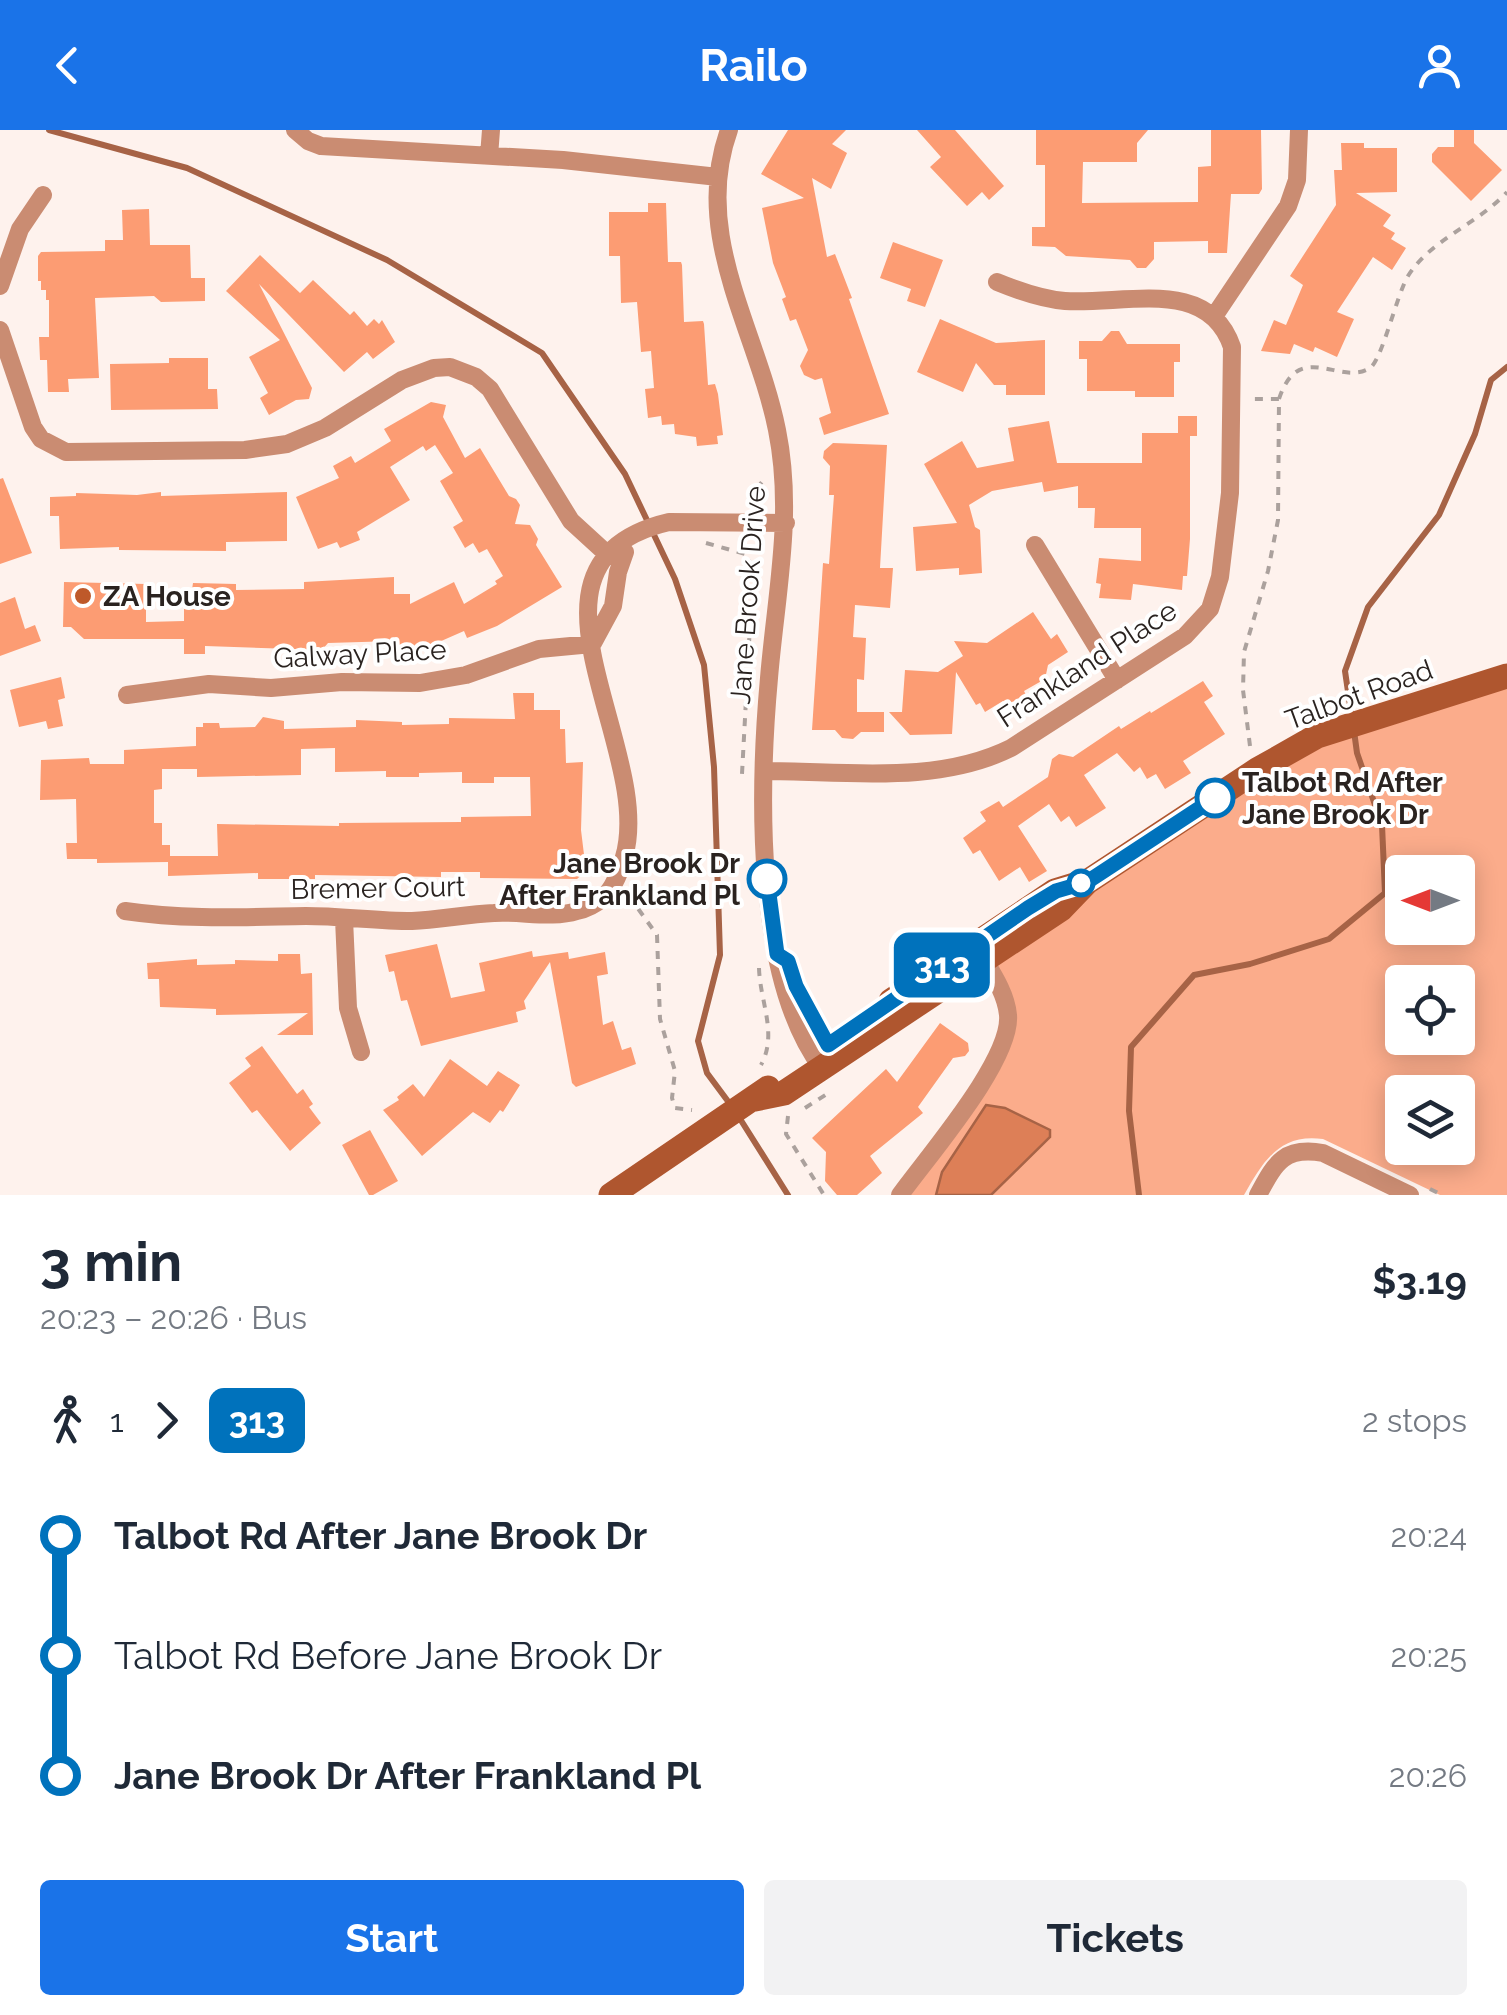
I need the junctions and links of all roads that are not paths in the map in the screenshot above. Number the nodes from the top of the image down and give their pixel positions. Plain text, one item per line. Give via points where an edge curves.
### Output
1 (295, 130) edge
2 (491, 130) edge
3 (729, 130) edge
4 (1299, 130) edge
5 (489, 156) junction
6 (718, 177) junction
7 (43, 196) dead end
8 (997, 282) dead end
9 (0, 286) edge
10 (1215, 315) junction
11 (0, 330) edge
12 (786, 523) junction
13 (1034, 545) dead end
14 (614, 556) junction
15 (592, 644) junction
16 (1507, 676) edge
17 (1117, 680) junction
18 (127, 695) dead end
19 (765, 771) junction
20 (124, 911) dead end
21 (344, 918) junction
22 (979, 951) junction
23 (361, 1052) dead end
24 (824, 1057) junction
25 (612, 1195) edge
26 (900, 1195) edge
27 (1258, 1195) edge
28 (1410, 1195) edge

1 - 5 street via 322,146
2 - 5 street
3 - 6 street, Jane Brook Drive
4 - 10 street via 1297,180 1288,206
5 - 6 street
6 - 12 street, Jane Brook Drive via 723,258 777,430
7 - 9 street via 20,229
8 - 10 street via 1066,301 1178,300
10 - 17 street, Frankland Place via 1232,347 1233,399 1220,577 1210,610 1185,636
11 - 14 street via 33,427 66,452 266,449 304,438 419,372 462,370 490,389 561,507
12 - 14 street via 670,522 634,534
12 - 19 street, Jane Brook Drive
13 - 17 street
14 - 15 street via 613,606
14 - 15 street via 592,576 586,598
15 - 18 street, Galway Place via 539,649 420,683 210,684
15 - 21 street, Bremer Court via 630,816 612,886 575,912
16 - 22 main road, Talbot Road via 1354,722 1256,770 1087,882 1056,891
17 - 19 street, Frankland Place via 1010,748 966,766
19 - 24 street, Jane Brook Drive via 767,954 788,961
20 - 21 street, Bremer Court via 183,918
21 - 23 street via 348,1008
22 - 24 main road, Talbot Road
22 - 26 street via 1004,996 1002,1052
24 - 25 main road, Talbot Road via 784,1093 702,1122
27 - 28 street via 1284,1157 1308,1150

